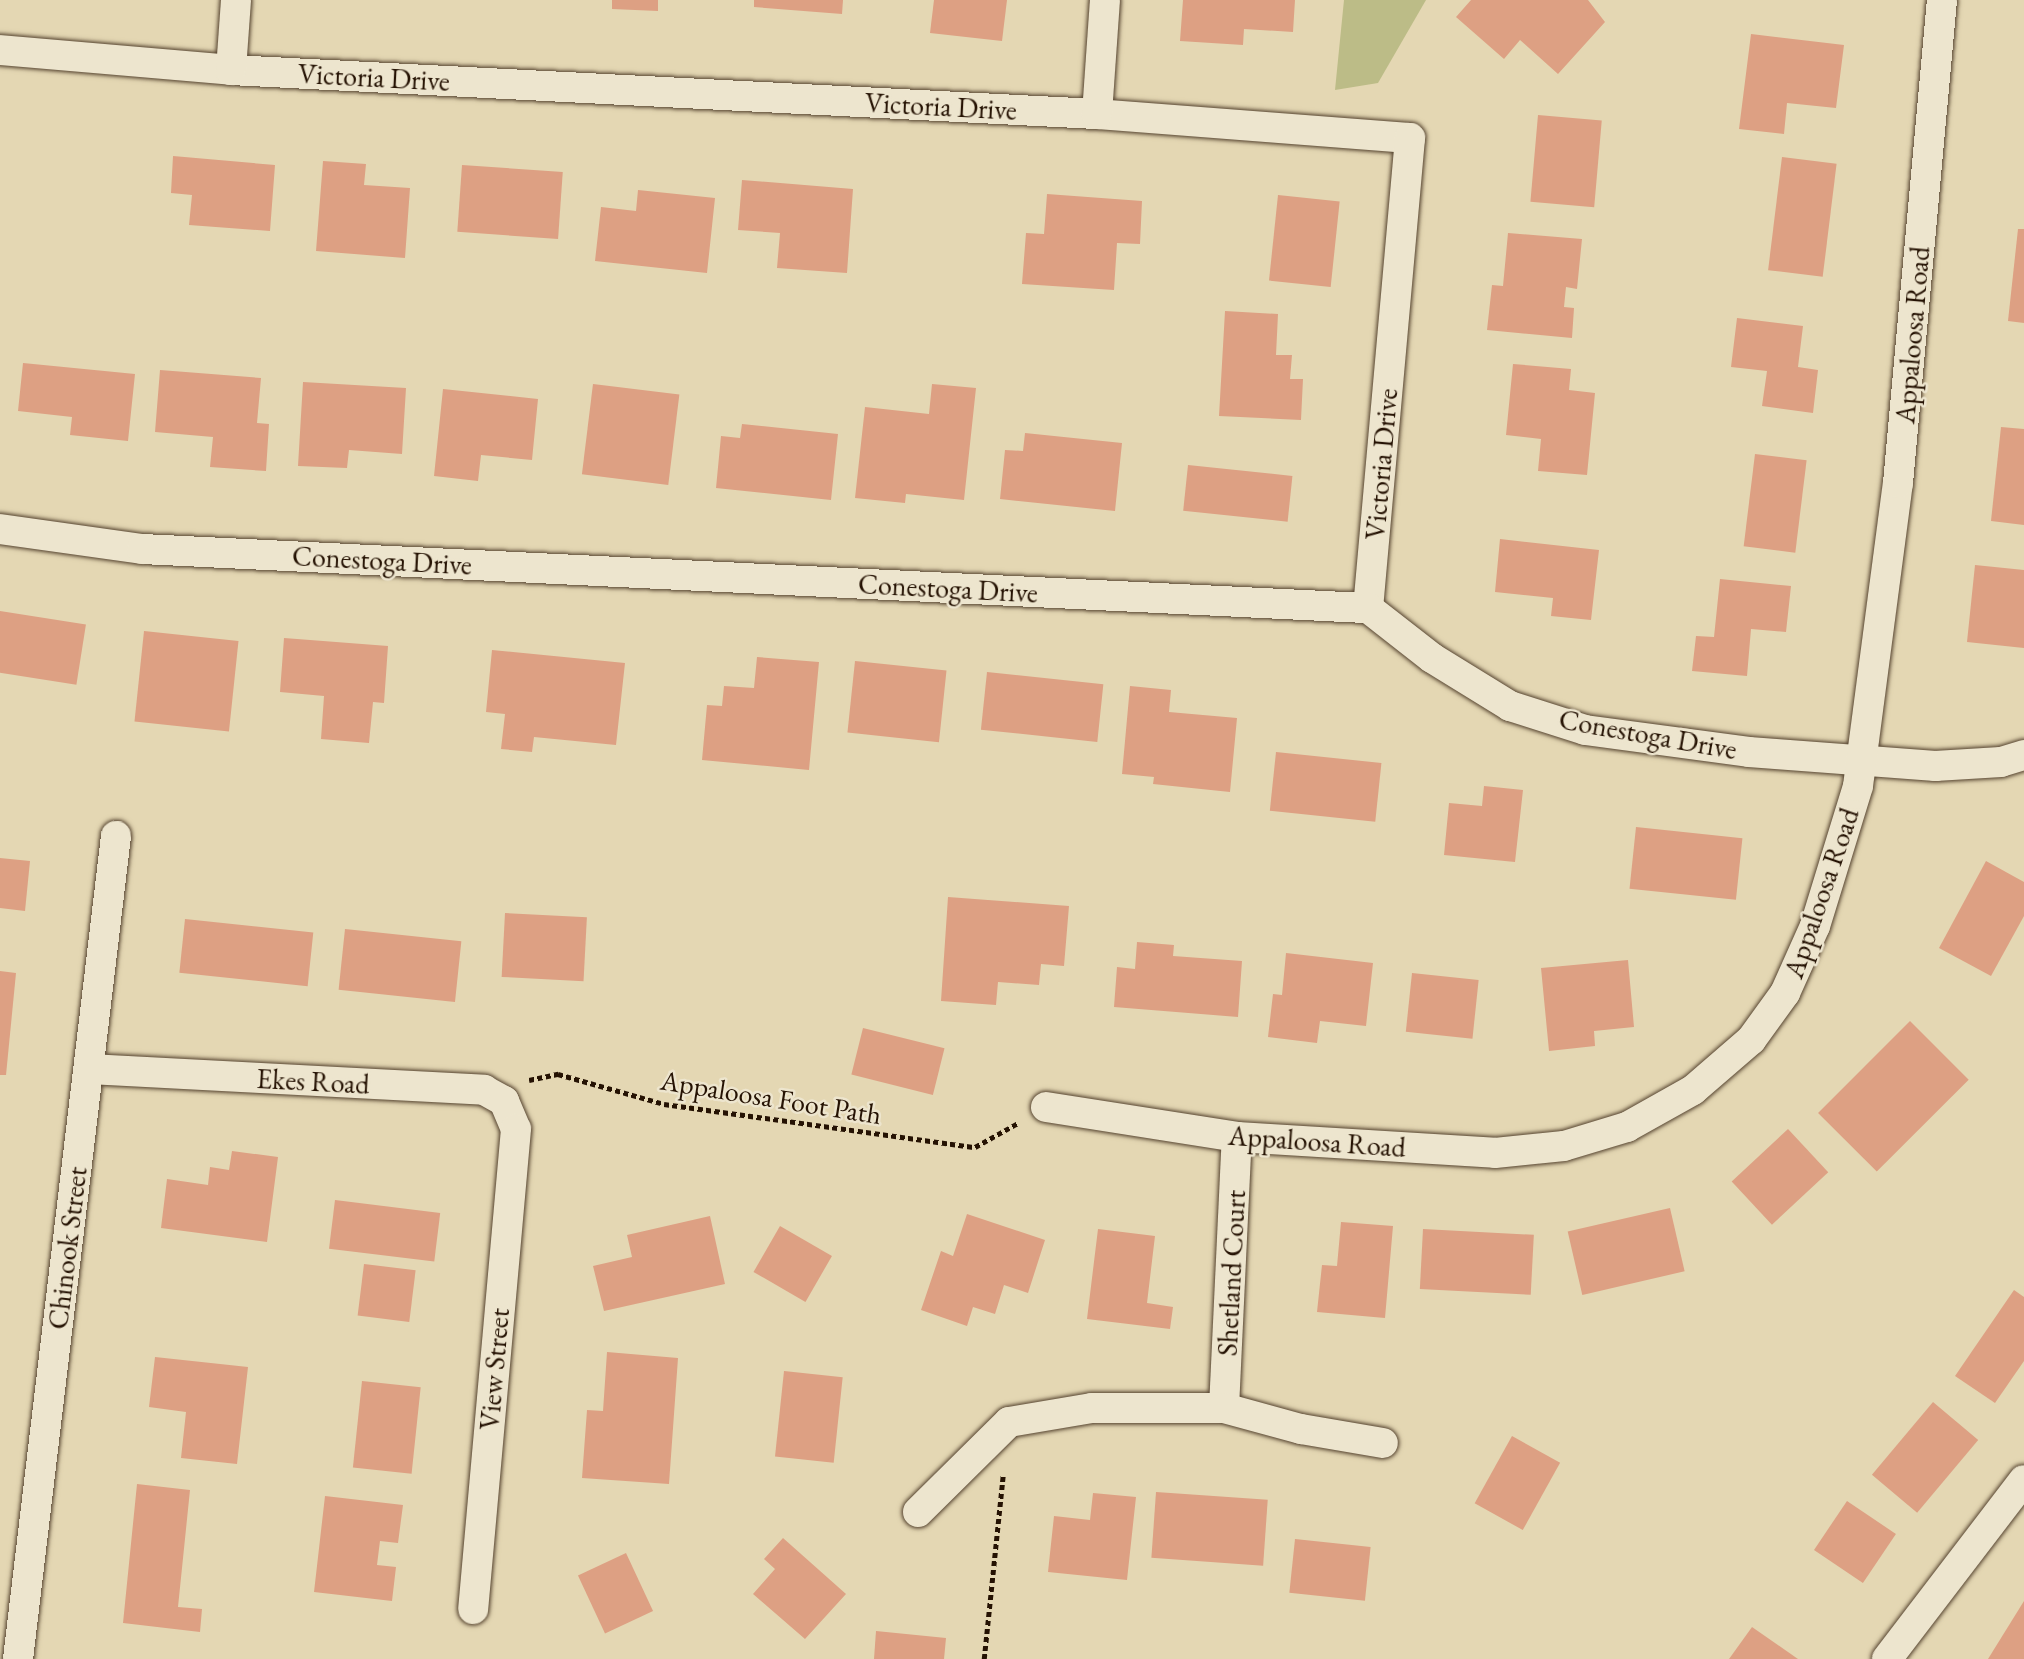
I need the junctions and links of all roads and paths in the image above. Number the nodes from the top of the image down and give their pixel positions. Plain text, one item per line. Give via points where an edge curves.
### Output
1 (236, 0) edge
2 (1105, 0) edge
3 (1942, 0) edge
4 (0, 50) edge
5 (231, 70) junction
6 (1097, 114) junction
7 (0, 528) edge
8 (1368, 608) junction
9 (2024, 755) edge
10 (1861, 760) junction
11 (116, 836) dead end
12 (89, 1069) junction
13 (484, 1090) junction
14 (1046, 1107) joint
15 (1237, 1137) junction
16 (1224, 1408) junction
17 (1009, 1422) junction
18 (1383, 1443) dead end
19 (2024, 1480) edge
20 (918, 1512) dead end
21 (473, 1609) dead end
22 (18, 1659) edge
23 (984, 1659) edge
24 (1887, 1659) edge

1 - 5 street
2 - 6 street
3 - 10 street, Appaloosa Road via 1898,483
4 - 5 street, Victoria Drive
5 - 6 street, Victoria Drive
6 - 8 street, Victoria Drive via 1410,138
7 - 8 street, Conestoga Drive via 142,549
8 - 10 street, Conestoga Drive via 1433,658 1510,706 1585,730 1749,752
9 - 10 street, Conestoga Drive via 2001,762 1935,766
10 - 15 street, Appaloosa Road via 1858,786 1815,926 1785,993 1751,1040 1693,1090 1628,1127 1564,1146 1522,1151
11 - 12 street, Chinook Street
12 - 13 street, Ekes Road
12 - 22 street, Chinook Street
13 - 14 path, Appaloosa Foot Path via 558,1074 664,1104 975,1147
13 - 21 street, View Street via 504,1101 516,1129
14 - 15 street, Appaloosa Road
15 - 16 street, Shetland Court
16 - 17 street via 1092,1408
16 - 18 street
17 - 20 street
17 - 23 path
19 - 24 street

